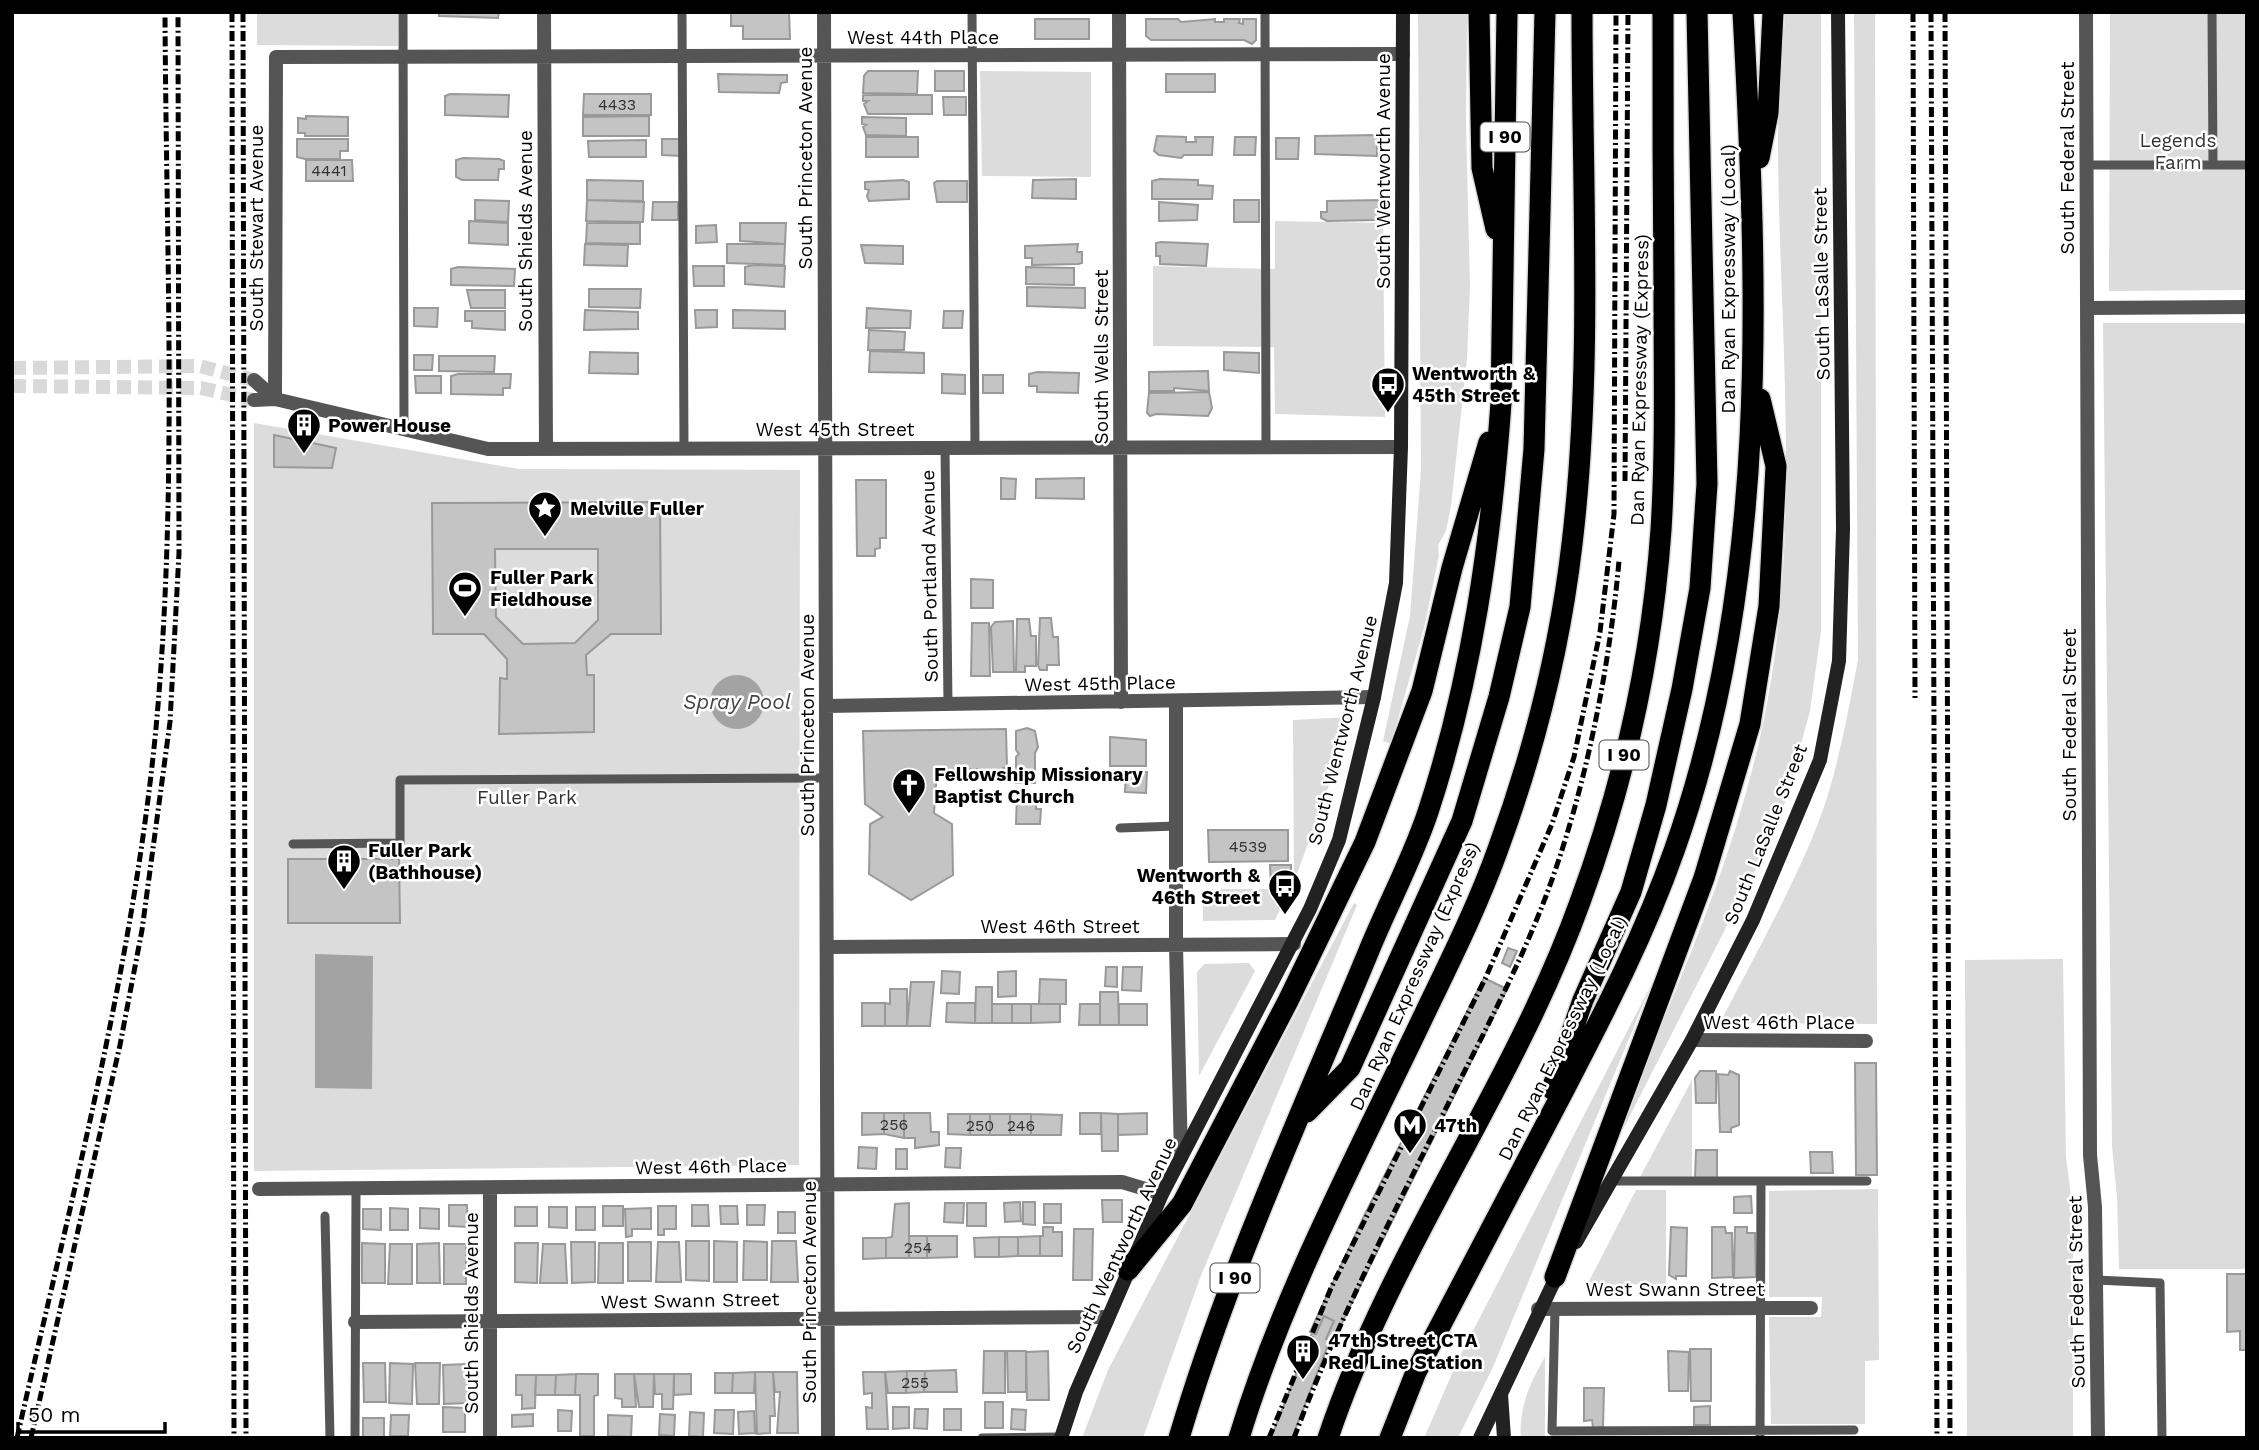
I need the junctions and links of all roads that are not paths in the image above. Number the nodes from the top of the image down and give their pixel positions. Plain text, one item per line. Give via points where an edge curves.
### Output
1 (402, 12) edge
2 (544, 12) edge
3 (682, 12) edge
4 (824, 12) edge
5 (972, 12) edge
6 (1119, 12) edge
7 (1265, 12) edge
8 (1403, 12) edge
9 (1479, 12) edge
10 (1507, 12) edge
11 (1545, 12) edge
12 (1582, 12) edge
13 (1662, 12) edge
14 (1697, 12) edge
15 (1744, 12) edge
16 (1773, 12) edge
17 (1838, 12) edge
18 (2086, 12) edge
19 (2212, 12) edge
20 (1403, 54) junction
21 (1119, 55) junction
22 (1266, 55) junction
23 (682, 56) junction
24 (824, 56) junction
25 (972, 56) junction
26 (276, 57) joint
27 (403, 57) junction
28 (544, 57) junction
29 (2213, 164) junction
30 (2247, 164) edge
31 (2086, 165) junction
32 (1752, 191) junction
33 (1503, 262) junction
34 (2247, 307) edge
35 (2087, 308) junction
36 (1755, 378) junction
37 (254, 380) tunnel mouth
38 (275, 398) junction
39 (254, 400) tunnel mouth
40 (1501, 403) junction
41 (404, 429) junction
42 (1120, 447) junction
43 (1266, 447) junction
44 (1401, 447) junction
45 (684, 448) junction
46 (826, 448) junction
47 (944, 448) junction
48 (975, 448) junction
49 (546, 449) junction
50 (1374, 697) junction
51 (1176, 701) junction
52 (1121, 702) junction
53 (948, 704) junction
54 (826, 706) junction
55 (826, 778) junction
56 (1176, 826) junction
57 (1120, 828) dead end
58 (293, 844) dead end
59 (1293, 944) junction
60 (1176, 945) junction
61 (827, 947) junction
62 (1692, 1040) junction
63 (1866, 1041) dead end
64 (1298, 1121) junction
65 (1181, 1157) junction
66 (1526, 1164) junction
67 (1612, 1181) junction
68 (1761, 1181) junction
69 (1867, 1181) dead end
70 (828, 1185) junction
71 (491, 1188) junction
72 (259, 1189) dead end
73 (356, 1189) junction
74 (1162, 1194) junction
75 (325, 1216) dead end
76 (1128, 1270) junction
77 (1555, 1277) junction
78 (2096, 1280) junction
79 (1760, 1308) junction
80 (1811, 1308) dead end
81 (1538, 1309) junction
82 (1555, 1309) junction
83 (1108, 1317) junction
84 (828, 1318) junction
85 (490, 1321) junction
86 (355, 1322) junction
87 (1501, 1393) junction
88 (1854, 1430) dead end
89 (1760, 1434) edge
90 (1061, 1437) edge
91 (330, 1438) edge
92 (355, 1438) edge
93 (490, 1438) edge
94 (828, 1438) edge
95 (982, 1438) edge
96 (1179, 1438) edge
97 (1239, 1438) edge
98 (1328, 1438) edge
99 (1390, 1438) edge
100 (1480, 1438) edge
101 (1504, 1438) edge
102 (2098, 1438) edge
103 (2161, 1438) edge

1 - 27 lane
2 - 28 street, South Shields Avenue
3 - 23 lane
4 - 24 street, South Princeton Avenue
5 - 25 lane
6 - 21 street, South Wells Street
7 - 22 lane
8 - 20 main road, South Wentworth Avenue
9 - 33 highway via 1482,169
10 - 33 highway, I 90
11 - 64 highway via 1534,449 1520,607 1462,821 1350,1068
12 - 97 highway, Dan Ryan Expressway (Express) via 1582,426 1572,544 1556,646 1498,850 1302,1274 1256,1382
13 - 98 highway, Dan Ryan Expressway (Express) / I 90 via 1665,422 1661,531 1650,631 1632,725 1609,819 1544,990 1366,1342
14 - 66 highway via 1707,484 1700,588 1659,792 1631,892 1583,1000
15 - 32 highway, Dan Ryan Expressway (Local)
16 - 32 highway via 1768,113
17 - 62 main road, South LaSalle Street via 1843,529 1839,661 1820,760 1753,920
18 - 31 street, South Federal Street
19 - 29 lane
20 - 22 street, West 44th Place
20 - 44 main road, South Wentworth Avenue
21 - 22 street, West 44th Place
21 - 25 street, West 44th Place
21 - 42 street, South Wells Street
22 - 43 lane
23 - 24 street, West 44th Place
23 - 28 street, West 44th Place
23 - 45 lane
24 - 25 street, West 44th Place
24 - 46 street, South Princeton Avenue
25 - 48 lane
26 - 27 street, West 44th Place
26 - 38 street, South Stewart Avenue
27 - 28 street, West 44th Place
27 - 41 lane
28 - 49 street, South Shields Avenue
29 - 30 lane
29 - 31 lane
31 - 35 street, South Federal Street
32 - 36 highway, Dan Ryan Expressway (Local)
33 - 40 highway, I 90
34 - 35 street
35 - 78 street, South Federal Street via 2090,1141
36 - 66 highway, Dan Ryan Expressway (Local) via 1729,643 1705,751 1674,850 1632,957
36 - 77 highway via 1776,467 1769,606 1750,724 1704,878
37 - 38 street, West 45th Street
38 - 39 street, West 45th Street
38 - 41 street, West 45th Street
40 - 64 highway, I 90 via 1491,536 1454,721 1427,813
40 - 76 highway via 1451,568 1422,691 1365,842 1182,1204
41 - 49 street, West 45th Street via 488,449
42 - 43 street, West 45th Street
42 - 48 street, West 45th Street
42 - 52 street, South Wells Street
43 - 44 street, West 45th Street
44 - 50 main road, South Wentworth Avenue via 1396,583
45 - 46 street, West 45th Street
45 - 49 street, West 45th Street
46 - 47 street, West 45th Street
46 - 54 street, South Princeton Avenue
47 - 48 street, West 45th Street
47 - 53 lane, South Portland Avenue
50 - 51 street, West 45th Place
50 - 59 main road, South Wentworth Avenue via 1339,840
51 - 52 street, West 45th Place
51 - 56 street
52 - 53 street, West 45th Place
53 - 54 street, West 45th Place
54 - 55 street, South Princeton Avenue
55 - 58 lane via 400,780 400,844
55 - 61 street, South Princeton Avenue
56 - 57 lane
56 - 60 street
59 - 60 street, West 46th Street
59 - 65 main road, South Wentworth Avenue
60 - 61 street, West 46th Street
60 - 65 street
61 - 70 street, South Princeton Avenue
62 - 63 street, West 46th Place
62 - 67 main road, South LaSalle Street
64 - 96 highway, I 90
65 - 74 main road, South Wentworth Avenue
66 - 99 highway, Dan Ryan Expressway (Local) via 1416,1372
67 - 68 lane
67 - 77 main road, South LaSalle Street
68 - 69 lane
68 - 79 lane
70 - 71 street, West 46th Place
70 - 74 street, West 46th Place via 1122,1182
70 - 84 street, South Princeton Avenue
71 - 73 street, West 46th Place
71 - 85 street, South Shields Avenue
72 - 73 street, West 46th Place
73 - 86 lane
74 - 76 main road, South Wentworth Avenue
75 - 91 lane
76 - 83 main road, South Wentworth Avenue
77 - 81 main road, South LaSalle Street
78 - 102 street, South Federal Street
78 - 103 lane via 2160,1283
79 - 80 street, West Swann Street
79 - 82 street, West Swann Street
79 - 89 lane
81 - 82 street, West Swann Street
81 - 87 main road, South LaSalle Street
82 - 89 lane via 1552,1431
83 - 84 street, West Swann Street
83 - 90 main road, South Wentworth Avenue
84 - 85 street, West Swann Street
84 - 94 street, South Princeton Avenue
85 - 86 street, West Swann Street
85 - 93 street, South Shields Avenue
86 - 92 lane
87 - 100 main road, South LaSalle Street
87 - 101 main road
88 - 89 lane
90 - 95 lane

